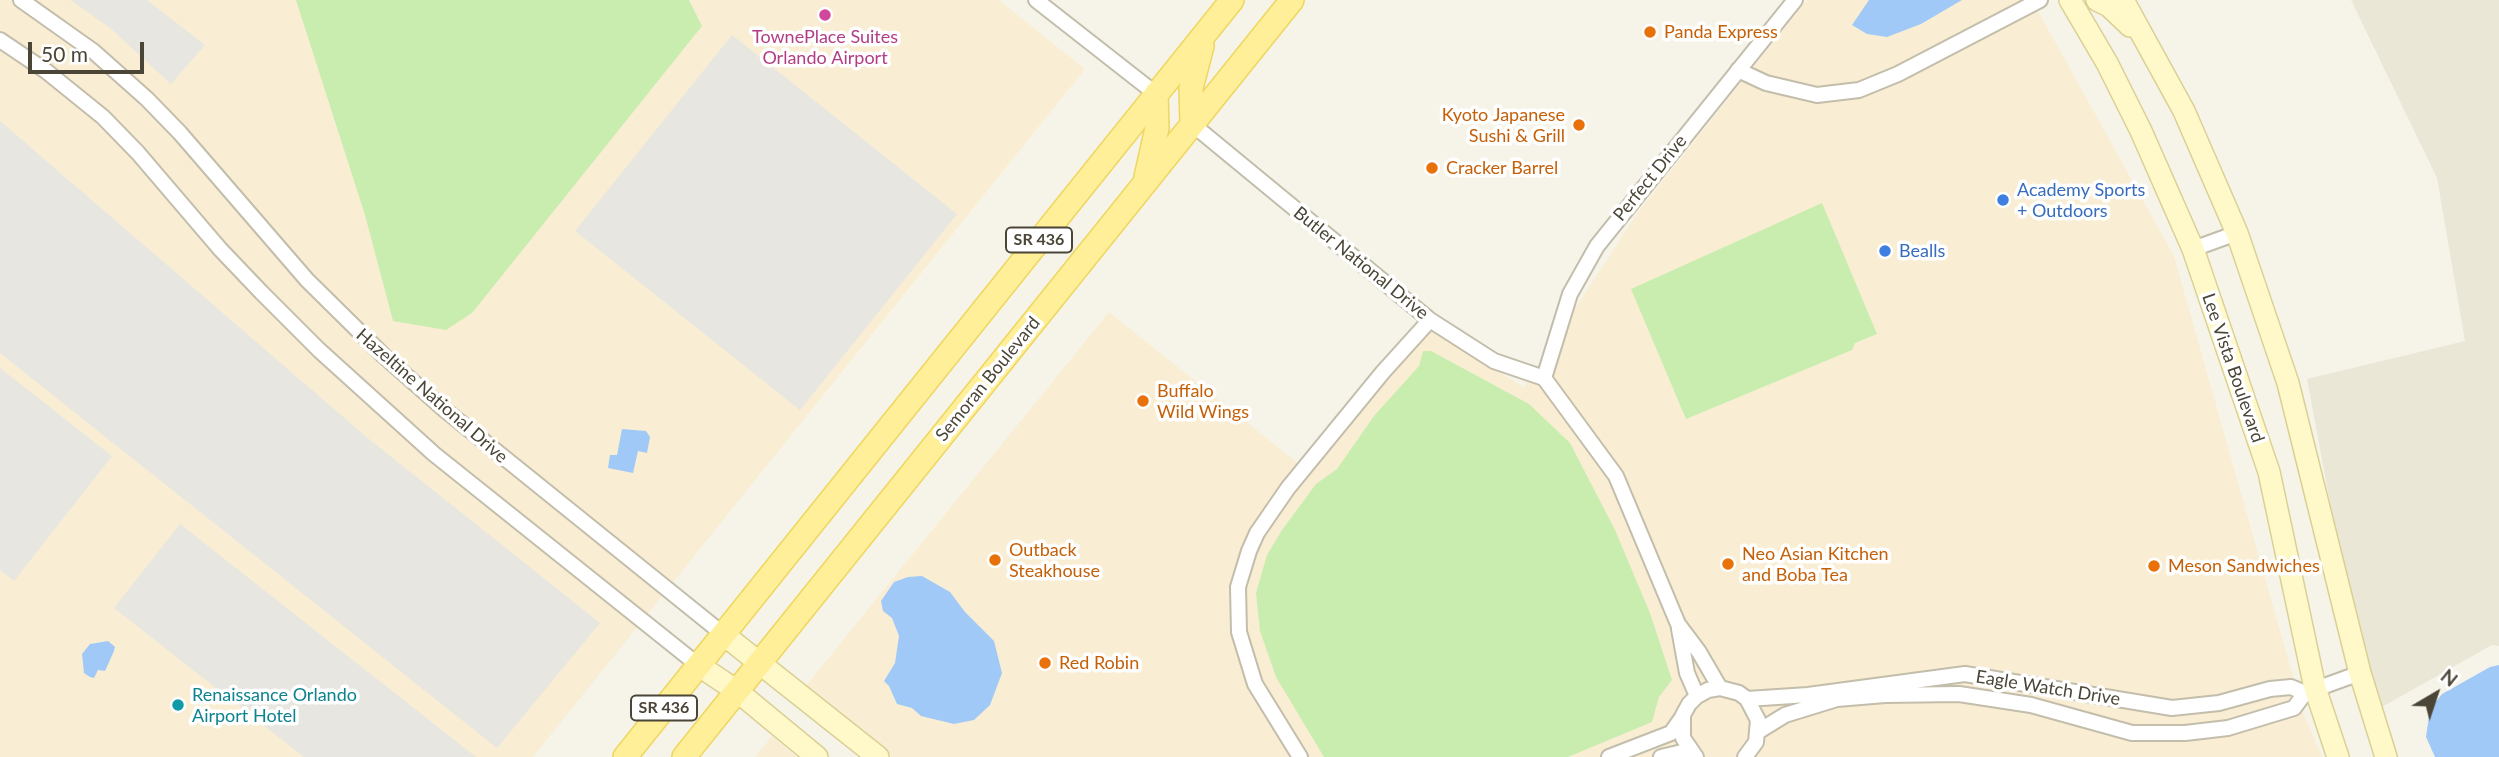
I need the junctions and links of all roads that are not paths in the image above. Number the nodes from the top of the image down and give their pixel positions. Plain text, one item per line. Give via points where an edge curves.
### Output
1 (21, 0) edge
2 (1036, 0) edge
3 (1232, 0) edge
4 (1293, 0) edge
5 (1794, 0) edge
6 (2040, 0) edge
7 (2070, 0) edge
8 (2097, 0) edge
9 (2123, 0) edge
10 (1206, 33) junction
11 (2145, 39) junction
12 (0, 40) edge
13 (1738, 70) junction
14 (1156, 94) junction
15 (1192, 124) junction
16 (1144, 184) junction
17 (2237, 233) junction
18 (2193, 249) junction
19 (1430, 320) junction
20 (1544, 378) junction
21 (1678, 624) junction
22 (723, 634) junction
23 (760, 663) junction
24 (698, 665) junction
25 (2360, 673) junction
26 (1720, 688) junction
27 (737, 691) junction
28 (2311, 692) junction
29 (1697, 696) junction
30 (1747, 699) junction
31 (1683, 715) junction
32 (1759, 732) junction
33 (625, 757) edge
34 (684, 757) edge
35 (817, 757) edge
36 (878, 757) edge
37 (1300, 757) edge
38 (1609, 757) edge
39 (1661, 757) edge
40 (1695, 757) edge
41 (1745, 757) edge
42 (2338, 757) edge
43 (2386, 757) edge

1 - 22 street, Hazeltine National Drive via 84,44 139,91 307,280 393,365
2 - 14 street
3 - 10 main road, SR 436
4 - 15 main road, Semoran Boulevard / SR 436
5 - 13 street, Perfect Drive
6 - 13 street via 1859,90 1817,95 1766,83
7 - 18 street, Lee Vista Boulevard via 2107,63
8 - 11 street
9 - 11 street
10 - 14 main road, SR 436
10 - 15 main road via 1191,88
11 - 17 street via 2184,111
12 - 24 street via 103,117 281,313 426,447
13 - 20 street, Perfect Drive via 1597,246 1570,293
14 - 16 main road via 1157,128
14 - 22 main road, SR 436
15 - 16 main road, Semoran Boulevard / SR 436
15 - 19 street, Butler National Drive
16 - 23 main road, Semoran Boulevard / SR 436
17 - 18 street
17 - 25 street via 2288,383
18 - 28 street, Lee Vista Boulevard via 2269,472
19 - 20 street, Butler National Drive via 1494,361
19 - 37 street via 1288,488 1257,533 1238,587 1239,632 1255,684
20 - 21 street via 1616,476
21 - 26 street
21 - 29 street via 1687,673
22 - 23 street, Hazeltine National Drive
22 - 24 main road, SR 436
23 - 27 main road, Semoran Boulevard / SR 436
23 - 36 street, Hazeltine National Drive
24 - 27 street
24 - 33 main road, SR 436
25 - 28 street, Eagle Watch Drive
25 - 43 street
26 - 29 street
26 - 30 street, Eagle Watch Drive
27 - 34 main road, Semoran Boulevard / SR 436
27 - 35 street
28 - 30 street, Eagle Watch Drive via 2291,687 2270,689 2219,703 2172,708 1965,674
28 - 32 street, Eagle Watch Drive via 2294,708 2228,728 2185,733 2132,733 2031,705 1959,694 1837,699 1785,715
28 - 42 street, Lee Vista Boulevard
29 - 31 street
30 - 32 street
31 - 38 street via 1671,733
31 - 40 street via 1683,738
32 - 41 street, Eagle Watch Drive
39 - 40 street via 1682,752

